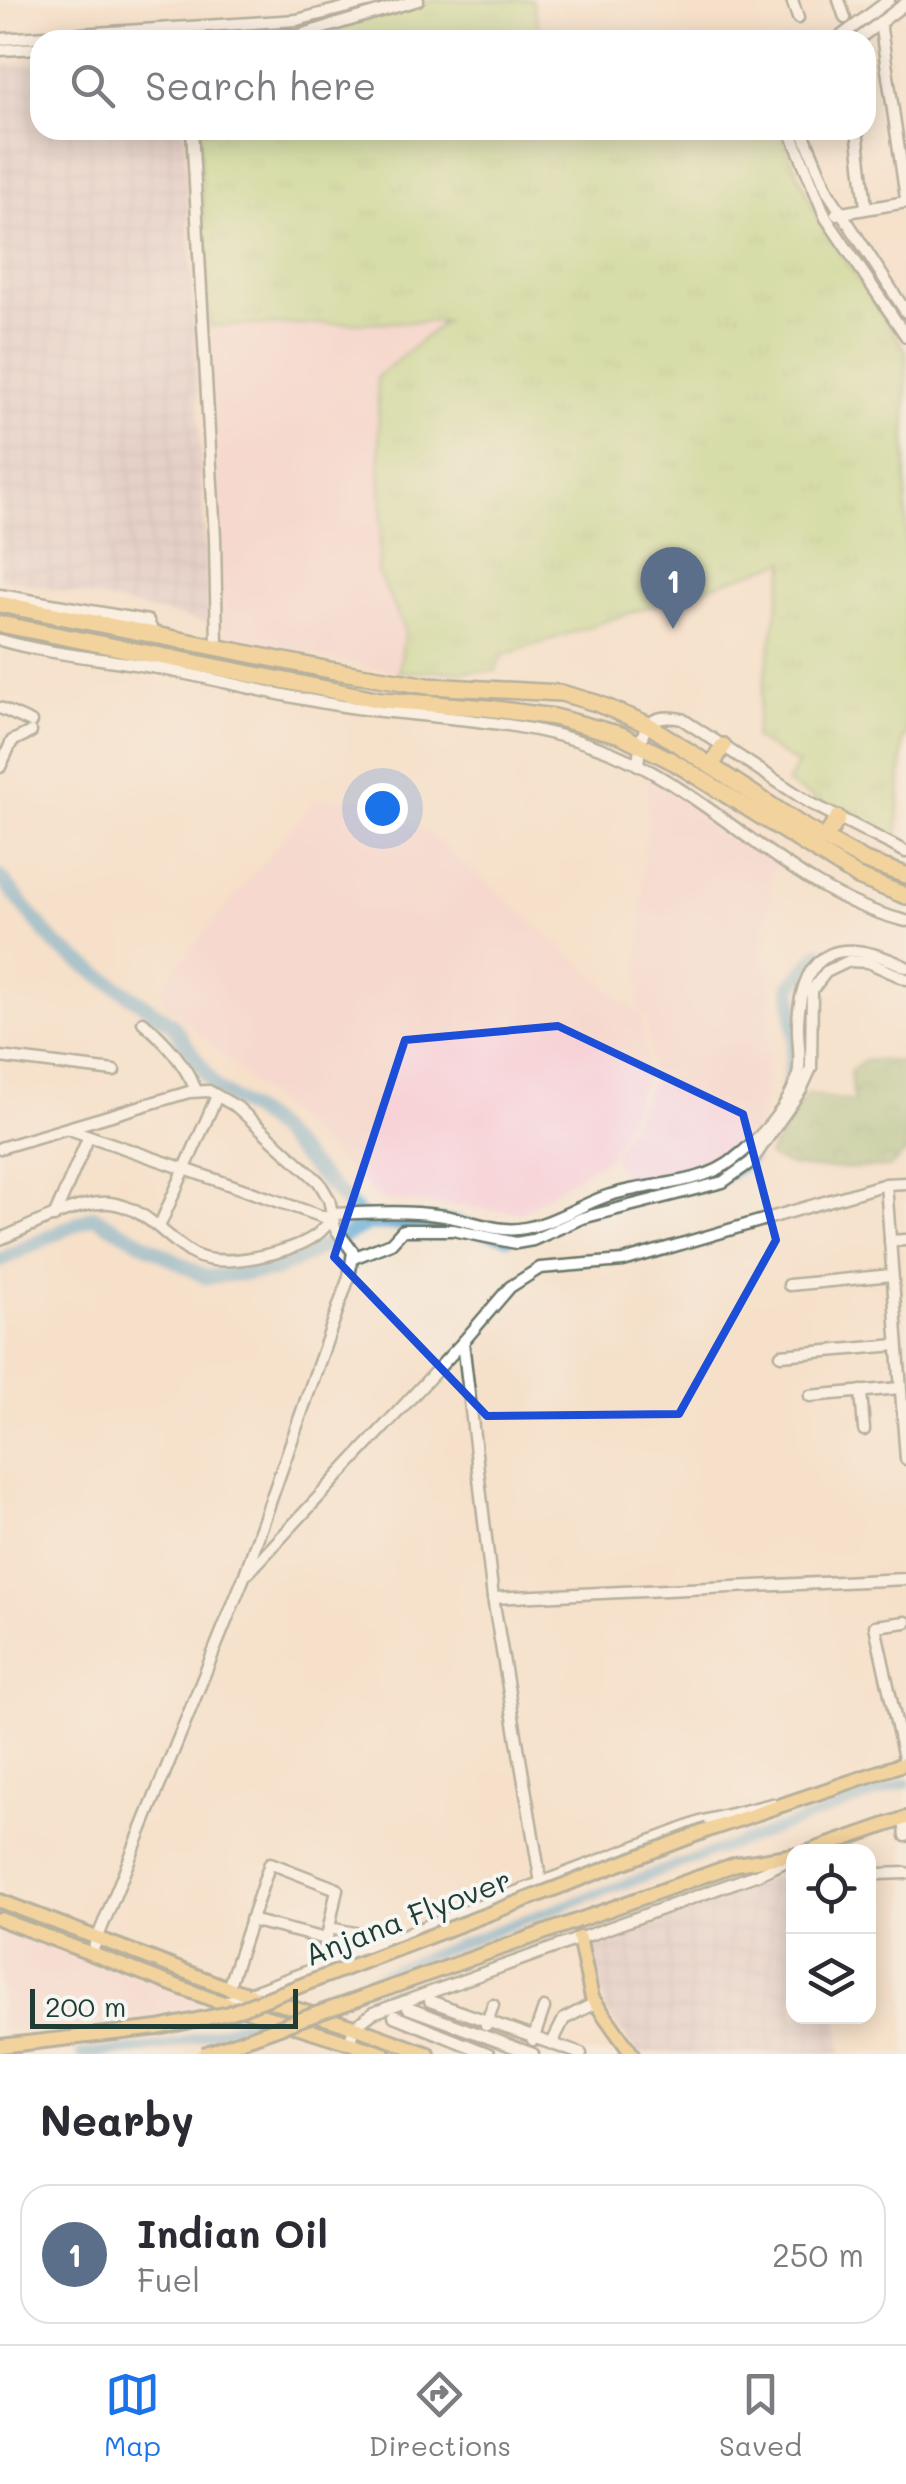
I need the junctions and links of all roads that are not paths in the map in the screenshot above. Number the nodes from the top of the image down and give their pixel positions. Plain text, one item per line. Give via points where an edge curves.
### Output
1 (374, 0) edge
2 (418, 0) edge
3 (794, 0) edge
4 (838, 0) edge
5 (889, 0) edge
6 (906, 3) edge
7 (798, 18) dead end
8 (845, 18) dead end
9 (880, 22) junction
10 (184, 26) junction
11 (123, 30) edge
12 (185, 30) edge
13 (314, 30) edge
14 (849, 30) edge
15 (869, 30) edge
16 (30, 36) edge
17 (0, 38) edge
18 (30, 48) edge
19 (0, 50) edge
20 (193, 140) edge
21 (794, 140) edge
22 (807, 140) edge
23 (858, 140) edge
24 (906, 200) edge
25 (866, 207) junction
26 (840, 212) junction
27 (826, 218) junction
28 (906, 312) edge
29 (906, 336) edge
30 (0, 595) edge
31 (0, 604) edge
32 (0, 624) edge
33 (0, 640) edge
34 (150, 647) junction
35 (217, 648) junction
36 (0, 708) edge
37 (648, 724) junction
38 (640, 744) junction
39 (724, 746) junction
40 (638, 766) junction
41 (711, 766) junction
42 (0, 767) edge
43 (838, 818) junction
44 (825, 839) junction
45 (906, 852) edge
46 (906, 876) edge
47 (906, 896) edge
48 (906, 921) edge
49 (906, 967) edge
50 (906, 979) edge
51 (143, 1022) dead end
52 (0, 1057) edge
53 (114, 1071) dead end
54 (196, 1090) junction
55 (218, 1096) junction
56 (68, 1128) junction
57 (89, 1136) junction
58 (0, 1148) edge
59 (186, 1170) junction
60 (906, 1183) edge
61 (886, 1184) junction
62 (54, 1217) junction
63 (332, 1219) junction
64 (159, 1227) junction
65 (0, 1239) edge
66 (890, 1240) junction
67 (906, 1240) edge
68 (353, 1255) junction
69 (892, 1275) junction
70 (789, 1285) dead end
71 (893, 1290) junction
72 (906, 1290) edge
73 (900, 1338) edge
74 (463, 1342) junction
75 (781, 1355) dead end
76 (900, 1388) junction
77 (861, 1392) junction
78 (810, 1396) dead end
79 (864, 1430) dead end
80 (906, 1459) edge
81 (244, 1578) junction
82 (906, 1579) edge
83 (494, 1598) junction
84 (906, 1622) edge
85 (905, 1763) edge
86 (793, 1804) junction
87 (905, 1818) edge
88 (906, 1836) edge
89 (831, 1844) edge
90 (786, 1857) edge
91 (786, 1860) edge
92 (906, 1873) edge
93 (878, 1874) dead end
94 (541, 1883) junction
95 (0, 1901) edge
96 (0, 1919) edge
97 (250, 1920) junction
98 (328, 1934) junction
99 (579, 1938) junction
100 (98, 1939) junction
101 (391, 1940) junction
102 (92, 1954) junction
103 (320, 1966) junction
104 (246, 1994) junction
105 (226, 1995) junction
106 (430, 2001) dead end
107 (595, 2003) junction
108 (493, 2005) dead end
109 (408, 2008) dead end
110 (544, 2008) dead end
111 (394, 2016) dead end
112 (488, 2020) junction
113 (354, 2027) junction
114 (483, 2034) junction
115 (534, 2037) junction
116 (350, 2042) junction
117 (552, 2044) junction
118 (0, 2046) edge
119 (481, 2053) edge
120 (204, 2054) edge
121 (384, 2054) edge
122 (428, 2054) edge
123 (530, 2054) edge
124 (580, 2054) edge
125 (632, 2054) edge

1 - 10 street via 297,20
2 - 13 street
3 - 7 street
4 - 8 street
5 - 14 street
6 - 9 street
9 - 15 street
9 - 24 street
10 - 11 street
10 - 12 street
16 - 17 street
18 - 19 street
20 - 35 street
21 - 27 street
22 - 26 street
23 - 25 street
24 - 25 street
25 - 26 street
26 - 27 street
26 - 28 street
27 - 29 street
30 - 34 street via 148,620
31 - 34 highway
32 - 34 highway
33 - 34 street
34 - 35 highway
34 - 38 highway via 382,700 554,717
34 - 40 street via 342,706 543,730
35 - 37 highway via 428,686 561,693
36 - 42 street via 31,726 12,740
37 - 38 street
37 - 39 street via 658,717 682,719
37 - 41 highway
38 - 40 street
38 - 47 highway via 858,877
39 - 41 highway
39 - 43 street
40 - 48 street via 802,876
41 - 44 highway
43 - 44 highway
43 - 45 street
44 - 46 highway
49 - 63 street via 849,948 828,954 810,973 800,996 797,1078 756,1140 717,1171 606,1196 528,1228 387,1212
50 - 68 street via 868,962 826,972 812,990 811,1068 801,1090 751,1162 723,1182 596,1214 533,1240 404,1230 390,1244
51 - 54 street via 172,1048
52 - 53 street
54 - 55 street
54 - 56 street
55 - 59 street
55 - 63 street via 319,1182
56 - 57 street
56 - 58 street
57 - 59 street
57 - 62 street
59 - 63 street
59 - 64 street
60 - 61 street
61 - 66 street
61 - 74 street via 623,1261 540,1268 510,1287
62 - 64 street via 111,1203
62 - 65 street
63 - 64 street via 290,1248 228,1261 197,1256
63 - 68 street
66 - 67 street
66 - 69 street
68 - 81 street
69 - 70 street
69 - 71 street
71 - 72 street
71 - 73 street
73 - 75 street
73 - 76 street
74 - 81 street
74 - 83 street
76 - 77 street
76 - 80 street
77 - 78 street
77 - 79 street
81 - 100 street
82 - 83 street
83 - 94 street
84 - 85 street via 875,1626
85 - 86 main road, Anjana Flyover
86 - 94 street via 702,1821
86 - 118 main road, Anjana Flyover, bridge via 708,1830 229,2013
87 - 88 street
87 - 89 main road
90 - 120 main road, Anjana Flyover, bridge via 736,1864
91 - 99 street
92 - 93 street
94 - 101 street
95 - 100 main road
96 - 102 main road
97 - 98 street
97 - 98 street via 274,1863 336,1889
97 - 105 street
98 - 101 street
98 - 103 street
99 - 107 main road
99 - 113 street via 373,2013
100 - 102 street
100 - 105 main road
101 - 103 street
102 - 105 main road
103 - 104 street
104 - 105 main road
104 - 113 main road
105 - 116 main road
106 - 112 street
107 - 117 street via 560,2022
107 - 125 main road
108 - 112 street
109 - 114 street
110 - 115 street
111 - 119 street
112 - 114 street
112 - 115 street
113 - 116 street
113 - 122 main road
114 - 119 street
114 - 123 street
115 - 117 street
115 - 123 street
116 - 121 main road
117 - 124 street

